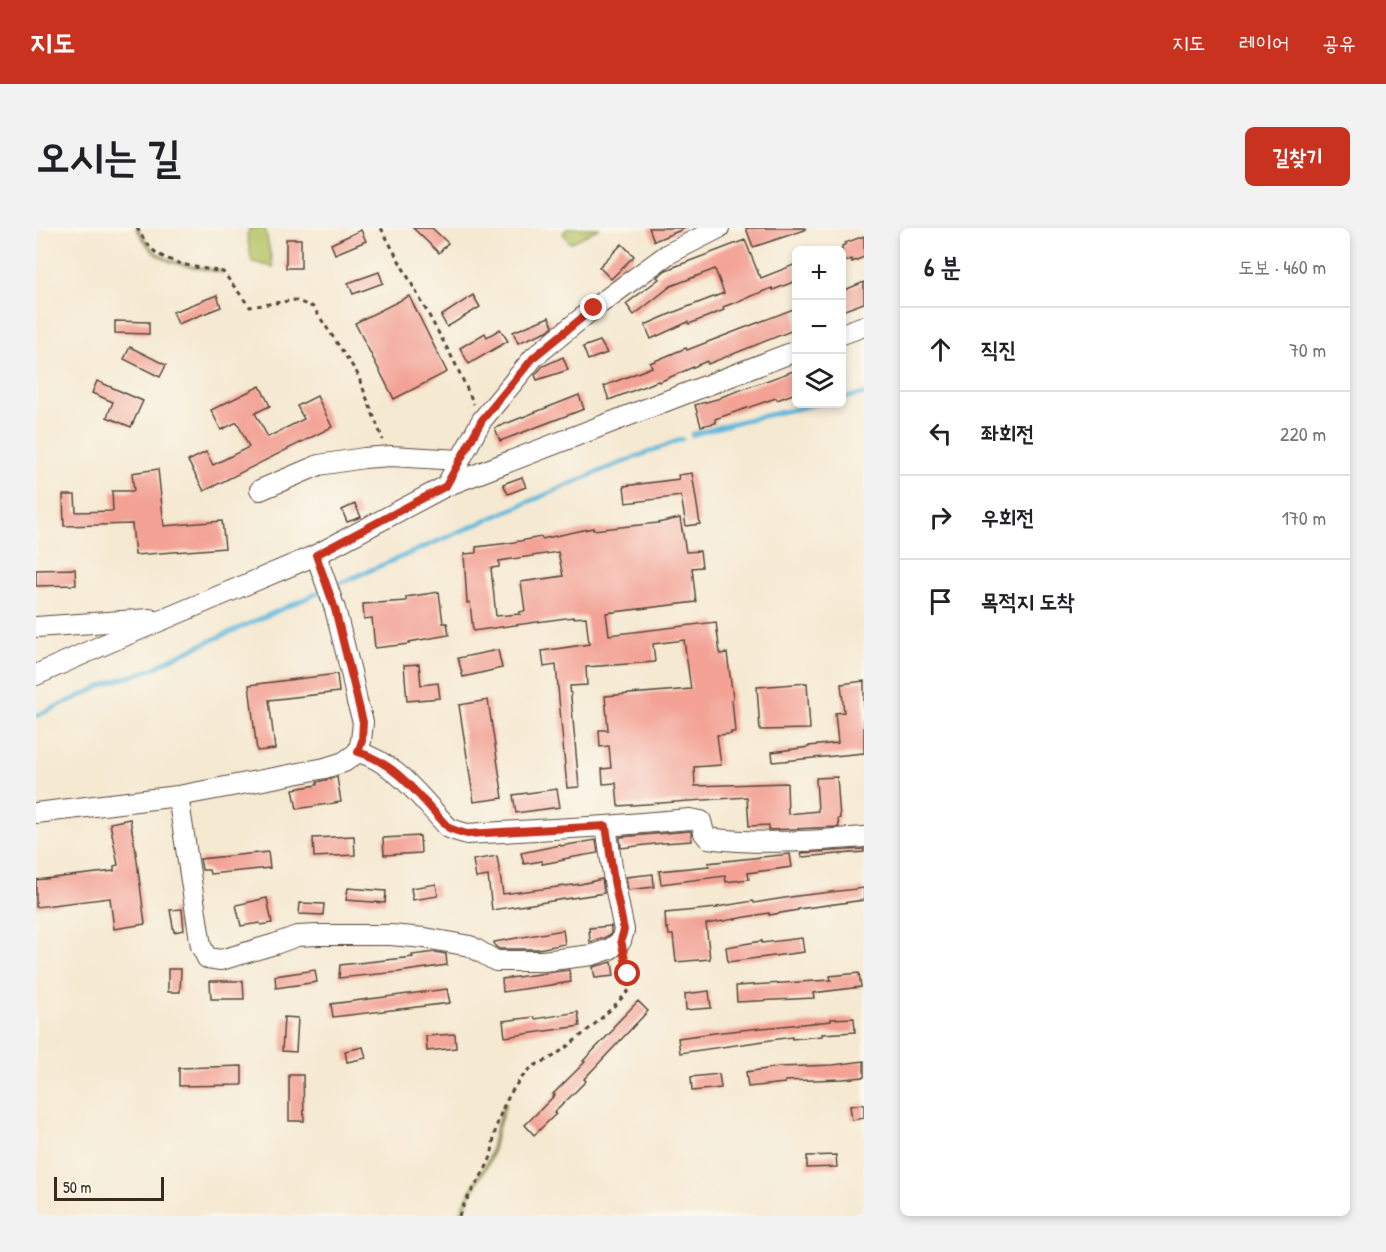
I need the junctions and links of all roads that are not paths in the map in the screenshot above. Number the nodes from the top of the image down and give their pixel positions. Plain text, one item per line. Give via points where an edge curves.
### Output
1 (719, 228) edge
2 (864, 326) edge
3 (846, 333) edge
4 (792, 353) edge
5 (460, 460) junction
6 (446, 486) junction
7 (260, 490) dead end
8 (316, 555) junction
9 (169, 617) junction
10 (36, 627) edge
11 (36, 675) edge
12 (358, 752) junction
13 (178, 796) junction
14 (36, 813) edge
15 (606, 826) junction
16 (864, 837) edge

1 - 5 street via 668,254 534,357 482,420
2 - 3 street
4 - 6 street
5 - 6 street
5 - 7 street via 363,458 319,465
6 - 8 street
8 - 9 street
8 - 12 street via 335,609 363,722
9 - 10 street
9 - 11 street
12 - 13 street via 325,768
12 - 15 street via 389,768 407,783 449,828 467,834
13 - 14 street
13 - 15 street via 201,946 207,958 220,960 307,935 424,938 470,946 496,961 543,961 610,949 621,940 624,930
15 - 16 street via 690,819 701,821 708,838 724,840 797,842

